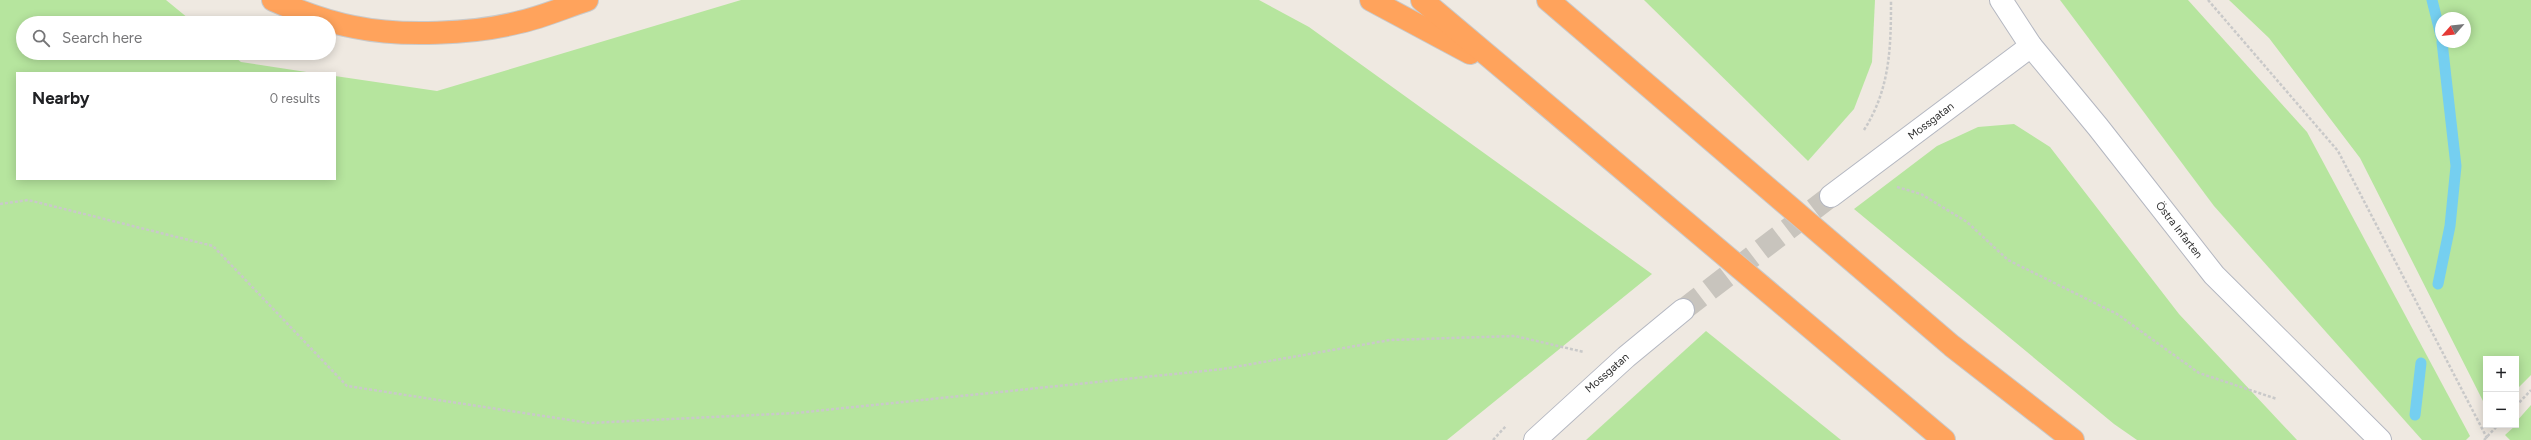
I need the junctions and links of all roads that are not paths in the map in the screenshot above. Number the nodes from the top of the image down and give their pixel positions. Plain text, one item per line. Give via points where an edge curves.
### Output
1 (273, 0) edge
2 (587, 0) edge
3 (1371, 0) edge
4 (1422, 0) edge
5 (1548, 0) edge
6 (2001, 0) edge
7 (317, 16) edge
8 (336, 22) edge
9 (2031, 46) junction
10 (1506, 72) junction
11 (1831, 196) tunnel mouth
12 (1684, 310) tunnel mouth
13 (1535, 440) edge
14 (1944, 440) edge
15 (2073, 440) edge
16 (2380, 440) edge

1 - 7 highway
2 - 8 highway via 520,22 458,31 406,32 354,27
3 - 10 highway
4 - 10 highway
5 - 15 highway via 1952,346
6 - 9 street, Östra Infarten
9 - 11 street, Mossgatan
9 - 16 street, Östra Infarten via 2214,275
10 - 14 highway
12 - 13 street, Mossgatan via 1626,357

